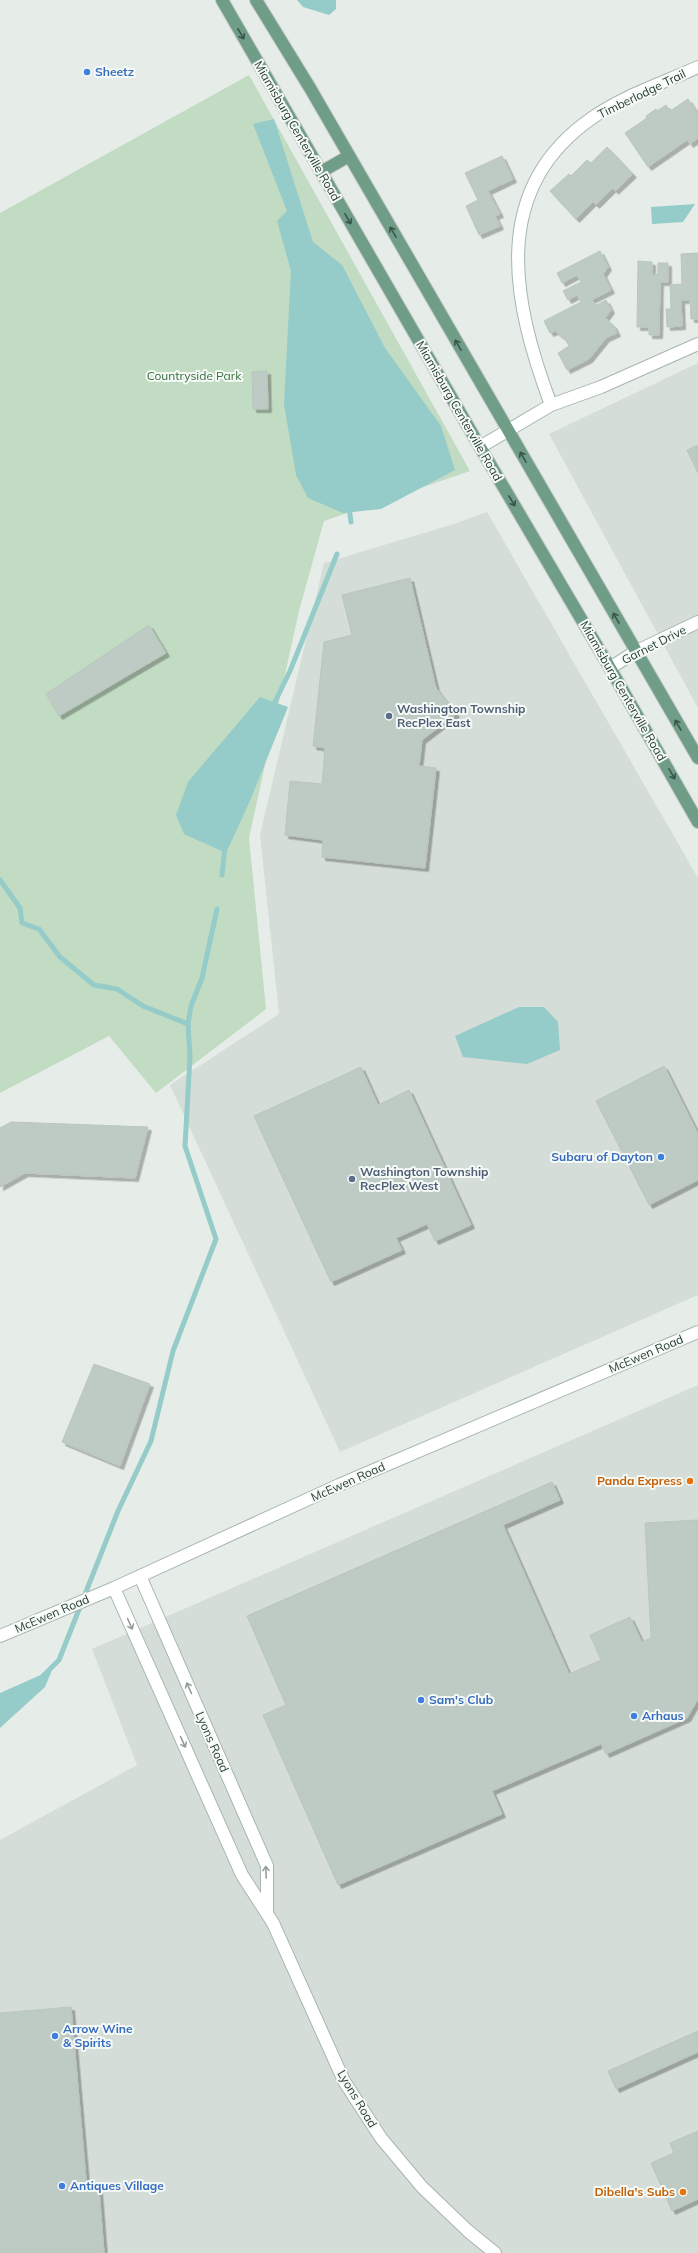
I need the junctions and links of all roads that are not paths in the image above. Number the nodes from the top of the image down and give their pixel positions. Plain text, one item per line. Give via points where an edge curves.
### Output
1 (222, 0) edge
2 (256, 0) edge
3 (698, 67) edge
4 (349, 156) junction
5 (321, 172) junction
6 (698, 344) edge
7 (550, 406) junction
8 (508, 430) junction
9 (480, 447) junction
10 (698, 622) edge
11 (636, 652) junction
12 (610, 668) junction
13 (698, 758) edge
14 (698, 822) edge
15 (698, 1332) edge
16 (140, 1576) junction
17 (114, 1588) junction
18 (0, 1636) edge
19 (267, 1911) junction
20 (495, 2253) edge

1 -> 5 main road, Miamisburg Centerville Road
2 - 4 main road
3 - 7 street, Timberlodge Trail via 616,104 571,133 553,151 528,192 520,231 521,298 529,339
4 - 5 main road
8 -> 4 main road
5 -> 9 main road, Miamisburg Centerville Road
6 - 7 street via 601,387
7 - 8 street
8 - 9 street
11 -> 8 main road
9 -> 12 main road, Miamisburg Centerville Road
10 - 11 street, Garnet Drive
11 - 12 street, Garnet Drive
13 -> 11 main road
12 -> 14 main road, Miamisburg Centerville Road
15 - 16 street, McEwen Road via 339,1485
16 - 17 street, McEwen Road
19 -> 16 street, Lyons Road via 267,1866
17 - 18 street, McEwen Road
17 -> 19 street, Lyons Road via 242,1875
19 - 20 street, Lyons Road via 344,2081 381,2138 422,2187

